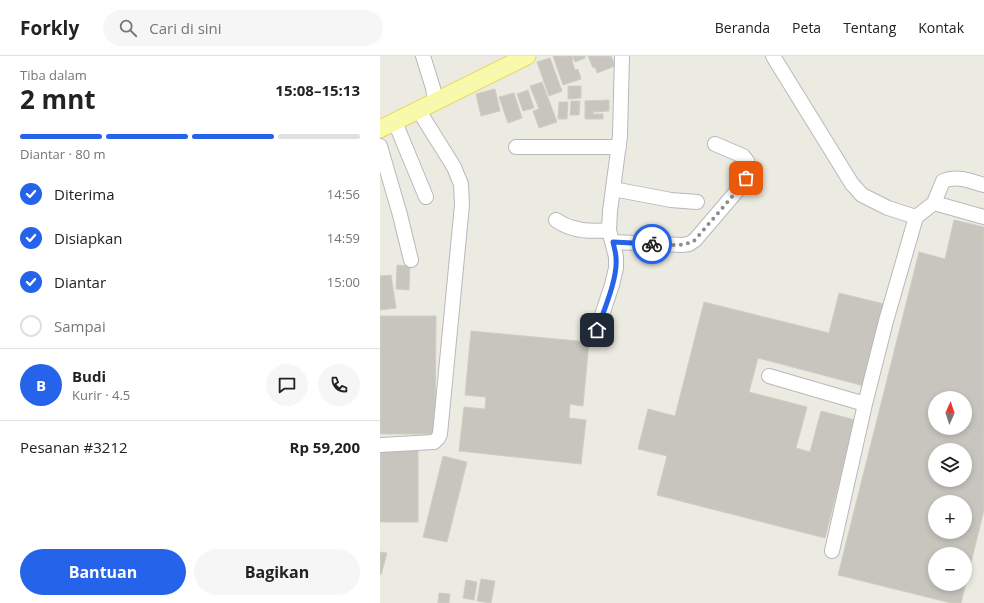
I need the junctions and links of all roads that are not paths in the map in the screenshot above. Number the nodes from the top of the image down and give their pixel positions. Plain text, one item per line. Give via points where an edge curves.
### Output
1 (423, 56) edge
2 (527, 56) edge
3 (622, 56) edge
4 (773, 56) edge
5 (435, 102) junction
6 (419, 111) junction
7 (384, 127) edge
8 (715, 144) dead end
9 (380, 146) edge
10 (516, 147) dead end
11 (619, 147) junction
12 (984, 185) edge
13 (614, 189) junction
14 (426, 197) dead end
15 (697, 202) dead end
16 (934, 203) junction
17 (916, 217) junction
18 (984, 217) edge
19 (556, 220) dead end
20 (611, 236) junction
21 (411, 260) dead end
22 (597, 330) dead end
23 (769, 376) dead end
24 (865, 404) junction
25 (380, 445) edge
26 (832, 551) dead end

1 - 5 street
2 - 5 main road
3 - 11 street
4 - 17 street via 852,184 862,195 888,208
5 - 6 main road
6 - 7 main road
6 - 25 street via 454,167 461,184 462,195 440,434 434,442
7 - 14 street
8 - 20 street via 743,156 750,170 742,185 695,240 682,245
9 - 21 street
10 - 11 street
11 - 13 street
12 - 16 street via 962,178 951,178 943,181
13 - 15 street via 671,200
13 - 20 street via 610,211
16 - 17 street
16 - 18 street
17 - 24 street
19 - 20 street via 576,229 601,231
20 - 22 street via 616,268
23 - 24 street
24 - 26 street

